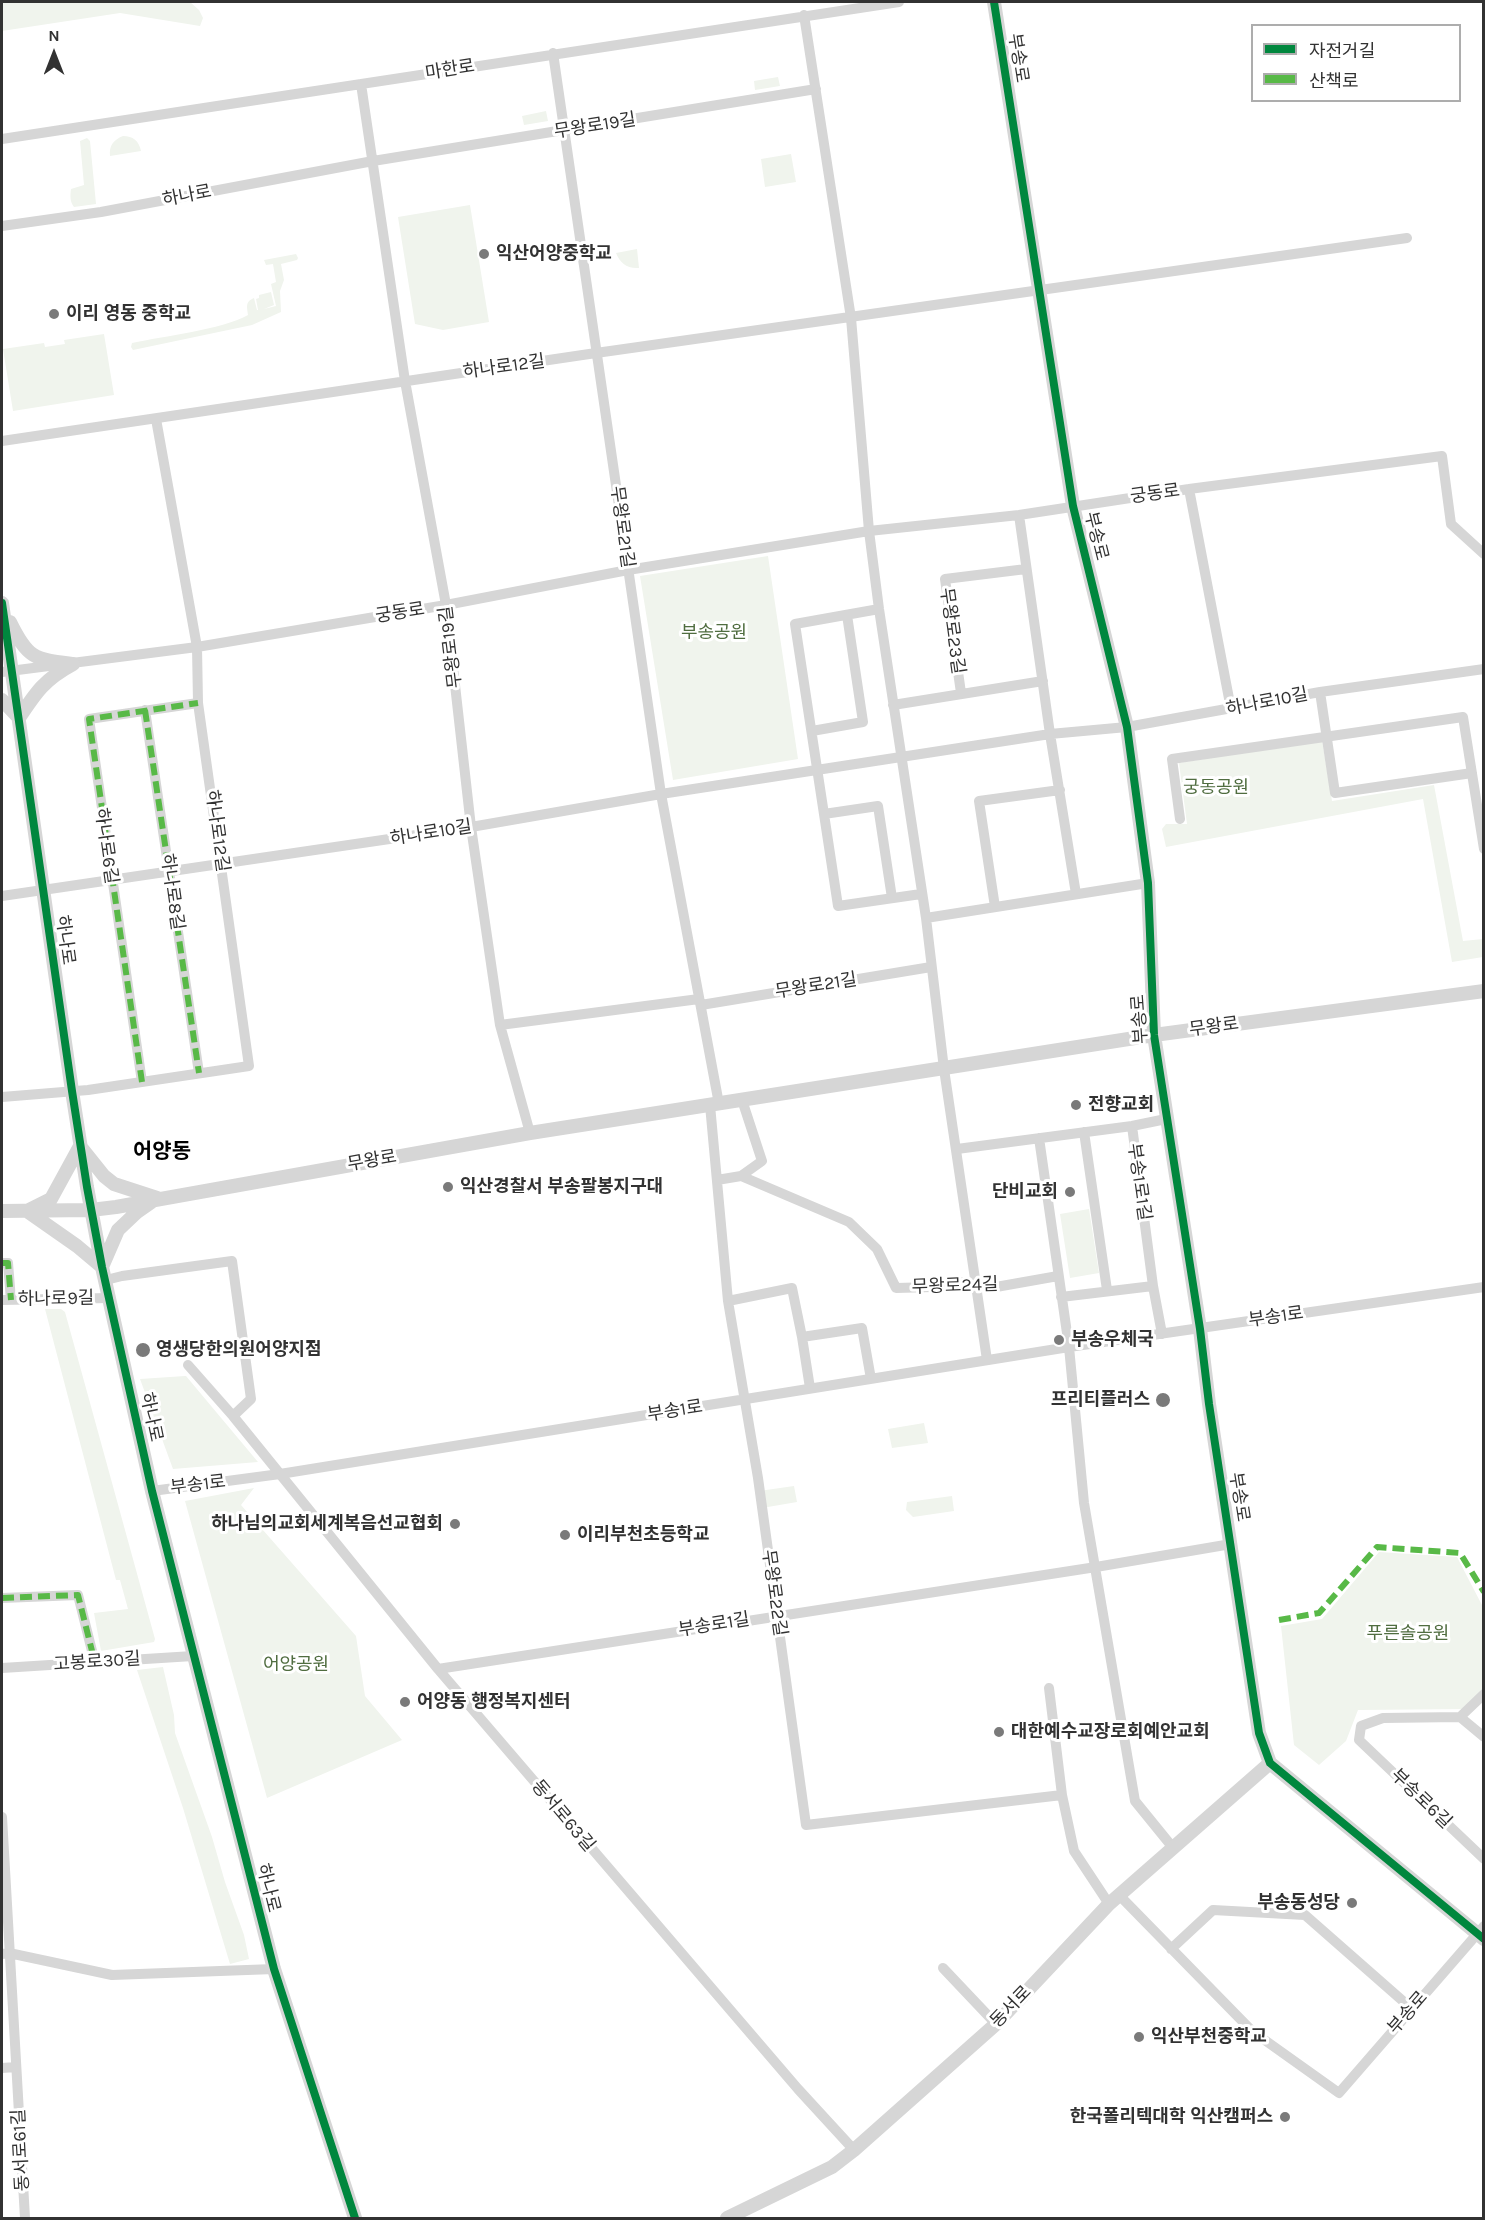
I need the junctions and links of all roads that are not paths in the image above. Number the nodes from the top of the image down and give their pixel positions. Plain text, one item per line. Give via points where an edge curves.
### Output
1 (899, 2) edge
2 (994, 2) edge
3 (804, 15) junction
4 (553, 53) junction
5 (361, 84) junction
6 (816, 89) junction
7 (564, 131) junction
8 (2, 139) edge
9 (373, 160) junction
10 (2, 226) edge
11 (1407, 238) dead end
12 (1040, 291) junction
13 (851, 318) junction
14 (596, 353) junction
15 (405, 381) junction
16 (156, 419) junction
17 (2, 441) edge
18 (1189, 489) junction
19 (1073, 506) junction
20 (1019, 515) junction
21 (869, 531) junction
22 (1484, 554) edge
23 (1026, 569) junction
24 (628, 570) junction
25 (446, 605) junction
26 (2, 608) edge
27 (879, 609) junction
28 (847, 615) junction
29 (197, 647) junction
30 (74, 664) junction
31 (1484, 669) edge
32 (7, 672) edge
33 (1043, 681) junction
34 (1320, 692) junction
35 (961, 693) junction
36 (2, 700) edge
37 (198, 703) junction
38 (893, 705) junction
39 (146, 710) junction
40 (1231, 710) junction
41 (19, 717) junction
42 (1127, 727) junction
43 (812, 731) junction
44 (1050, 734) junction
45 (1327, 737) junction
46 (901, 758) junction
47 (818, 770) junction
48 (1472, 773) junction
49 (1060, 790) junction
50 (661, 794) junction
51 (824, 814) junction
52 (1180, 819) dead end
53 (471, 827) junction
54 (1484, 849) edge
55 (222, 864) junction
56 (169, 872) junction
57 (111, 881) junction
58 (1148, 883) junction
59 (43, 891) junction
60 (921, 894) junction
61 (1076, 894) junction
62 (2, 896) edge
63 (892, 898) junction
64 (995, 907) junction
65 (926, 918) junction
66 (931, 967) junction
67 (1484, 991) edge
68 (700, 1002) junction
69 (500, 1025) junction
70 (1154, 1035) junction
71 (944, 1069) junction
72 (199, 1073) junction
73 (142, 1082) junction
74 (72, 1091) junction
75 (2, 1097) edge
76 (742, 1100) junction
77 (714, 1104) junction
78 (1166, 1119) junction
79 (1131, 1126) junction
80 (1084, 1132) junction
81 (530, 1133) junction
82 (1039, 1138) junction
83 (80, 1146) junction
84 (957, 1149) junction
85 (741, 1176) junction
86 (717, 1180) junction
87 (157, 1198) junction
88 (91, 1210) junction
89 (2, 1211) edge
90 (27, 1211) junction
91 (2, 1263) edge
92 (104, 1274) junction
93 (1059, 1276) junction
94 (976, 1284) junction
95 (1153, 1286) junction
96 (1484, 1287) edge
97 (1107, 1290) junction
98 (1062, 1297) junction
99 (110, 1298) junction
100 (6, 1300) edge
101 (728, 1301) junction
102 (1200, 1329) junction
103 (1162, 1334) junction
104 (802, 1337) junction
105 (1069, 1347) junction
106 (987, 1360) junction
107 (188, 1365) dead end
108 (871, 1379) junction
109 (810, 1388) junction
110 (744, 1401) junction
111 (233, 1416) junction
112 (280, 1474) junction
113 (152, 1491) junction
114 (1231, 1544) junction
115 (1096, 1567) junction
116 (2, 1598) edge
117 (778, 1615) junction
118 (193, 1656) junction
119 (95, 1663) junction
120 (2, 1668) edge
121 (438, 1669) junction
122 (1049, 1688) dead end
123 (1484, 1694) edge
124 (1460, 1717) junction
125 (1484, 1737) edge
126 (1270, 1763) junction
127 (1062, 1795) junction
128 (2, 1817) edge
129 (1174, 1849) junction
130 (1483, 1858) edge
131 (1114, 1900) junction
132 (1481, 1933) edge
133 (1171, 1949) junction
134 (5, 1954) edge
135 (943, 1968) dead end
136 (274, 1969) junction
137 (7, 2009) edge
138 (1412, 2009) junction
139 (996, 2024) junction
140 (16, 2067) junction
141 (2, 2068) edge
142 (854, 2150) junction
143 (25, 2218) edge
144 (355, 2218) edge
145 (727, 2218) edge

1 - 3 street, 마한로
2 - 12 street, 부송로
3 - 4 street, 마한로
3 - 6 street
4 - 5 street, 마한로
4 - 7 street, 무왕로21길
5 - 8 street, 마한로
5 - 9 street, 무왕로19길
6 - 7 street, 무왕로19길
6 - 13 street
7 - 9 street, 무왕로19길
7 - 14 street, 무왕로21길
9 - 10 street, 하나로 via 101,212
9 - 15 street, 무왕로19길
11 - 12 street, 하나로12길
12 - 13 street, 하나로12길
12 - 19 street, 부송로
13 - 14 street, 하나로12길
13 - 21 street
14 - 15 street, 하나로12길
14 - 24 street, 무왕로21길
15 - 16 street, 하나로12길
15 - 25 street, 무왕로19길
16 - 17 street, 하나로12길
16 - 29 street, 하나로12길
18 - 19 street, 궁동로
18 - 22 street, 궁동로 via 1442,456 1451,524
18 - 40 street
19 - 20 street, 궁동로
19 - 42 street, 부송로
20 - 21 street, 궁동로
20 - 23 street
21 - 24 street, 궁동로
21 - 27 street
23 - 33 street
23 - 35 street, 무왕로23길 via 945,579
24 - 25 street, 궁동로
24 - 50 street, 무왕로21길
25 - 29 street, 궁동로
25 - 53 street, 무왕로19길
26 - 30 street via 21,646 41,660
26 - 32 street, 하나로
27 - 28 street
27 - 38 street
28 - 43 street via 863,722
28 - 43 street via 795,624
29 - 30 street, 궁동로
29 - 37 street, 하나로12길
30 - 32 street, 궁동로
30 - 41 street via 53,675
31 - 34 street, 하나로10길
32 - 41 street, 하나로
33 - 35 street, 무왕로23길
33 - 44 street
34 - 40 street, 하나로10길
34 - 45 street
35 - 38 street, 무왕로23길
36 - 41 street
37 - 39 street, 하나로6길
37 - 55 street, 하나로12길
38 - 46 street
39 - 56 street, 하나로8길
39 - 57 street, 하나로6길 via 88,719
40 - 42 street, 하나로10길
41 - 59 street, 하나로
42 - 44 street, 하나로10길
42 - 58 street, 부송로
43 - 47 street
44 - 46 street, 하나로10길
44 - 49 street
45 - 48 street via 1463,717
45 - 48 street via 1335,793
45 - 52 street via 1172,759
46 - 47 street, 하나로10길
46 - 60 street
47 - 50 street, 하나로10길
47 - 51 street
48 - 54 street
49 - 61 street
49 - 64 street via 979,801
50 - 53 street, 하나로10길
50 - 68 street, 무왕로21길
51 - 63 street via 878,806
51 - 63 street via 838,906
53 - 55 street, 하나로10길
53 - 69 street, 무왕로19길
55 - 56 street, 하나로10길
55 - 72 street, 하나로12길 via 249,1066
56 - 57 street, 하나로10길
56 - 72 street, 하나로8길
57 - 59 street, 하나로10길
57 - 73 street, 하나로6길
58 - 61 street
58 - 70 street, 부송로
59 - 62 street, 하나로10길
59 - 74 street, 하나로
60 - 63 street
60 - 65 street
61 - 64 street
64 - 65 street
65 - 66 street
66 - 68 street, 무왕로21길
66 - 71 street
67 - 70 street, 무왕로
68 - 69 street, 무왕로21길
68 - 77 street, 무왕로21길
69 - 81 street, 무왕로19길
70 - 71 street, 무왕로
70 - 78 street, 부송로
71 - 76 street, 무왕로
71 - 84 street
72 - 73 street, 하나로12길
73 - 74 street, 하나로12길
74 - 75 street, 하나로12길
74 - 83 street, 하나로
76 - 77 street, 무왕로
76 - 85 street via 762,1161
77 - 81 street, 무왕로
77 - 86 street, 무왕로22길
78 - 79 street
78 - 102 street, 부송로
79 - 80 street, 부송1로1길
79 - 95 street, 부송1로1길
80 - 82 street, 부송1로1길
80 - 97 street
81 - 87 street, 무왕로
82 - 84 street, 부송1로1길
82 - 93 street
83 - 87 street via 114,1184
83 - 88 street, 하나로
83 - 90 street via 51,1199
84 - 94 street
85 - 86 street
85 - 94 street, 무왕로24길 via 849,1222 877,1249 896,1288
86 - 101 street, 무왕로22길
87 - 88 street, 무왕로
87 - 92 street via 118,1230
88 - 90 street, 무왕로
88 - 92 street, 하나로
89 - 90 street, 무왕로
90 - 92 street via 77,1246
91 - 100 street via 8,1263
92 - 99 street, 하나로
92 - 111 street via 232,1261 251,1399
93 - 94 street, 무왕로24길 via 996,1287
93 - 98 street
94 - 106 street
95 - 97 street
95 - 103 street, 부송1로1길
96 - 102 street, 부송1로
97 - 98 street
98 - 105 street
99 - 100 street, 하나로9길
99 - 113 street, 하나로
101 - 104 street via 792,1288
101 - 110 street, 무왕로22길
102 - 103 street, 부송1로
102 - 114 street, 부송로
103 - 105 street, 부송1로
104 - 108 street via 862,1328
104 - 109 street
105 - 106 street, 부송1로
105 - 115 street via 1084,1503
106 - 108 street, 부송1로
107 - 111 street
108 - 109 street, 부송1로
109 - 110 street, 부송1로
110 - 112 street, 부송1로
110 - 117 street, 무왕로22길
111 - 112 street
112 - 113 street, 부송1로
112 - 121 street, 동서로63길
113 - 118 street, 하나로
114 - 115 street, 부송로1길
114 - 126 street, 부송로 via 1259,1733
115 - 117 street, 부송로1길
115 - 129 street via 1135,1801
116 - 119 street via 78,1595
117 - 121 street, 부송로1길
117 - 127 street, 무왕로22길 via 806,1825
118 - 119 street, 고봉로30길
118 - 136 street, 하나로
119 - 120 street, 고봉로30길
121 - 142 street, 동서로63길
122 - 127 street
123 - 124 street
124 - 125 street
124 - 130 street, 부송로6길 via 1383,1718 1361,1726 1359,1740
126 - 129 street, 동서로
126 - 132 street, 부송로
127 - 131 street via 1074,1851
128 - 134 street, 동서로61길
129 - 131 street, 동서로
131 - 133 street
131 - 139 street, 동서로
132 - 138 street, 부송로
133 - 138 street via 1213,1910 1305,1915
133 - 138 street, 부송로 via 1252,2031 1339,2093
134 - 136 street via 112,1975
134 - 137 street, 동서로61길
135 - 139 street
136 - 144 street, 하나로
137 - 140 street, 동서로61길
139 - 142 street, 동서로
140 - 141 street
140 - 143 street, 동서로61길
142 - 145 street, 동서로 via 832,2167

